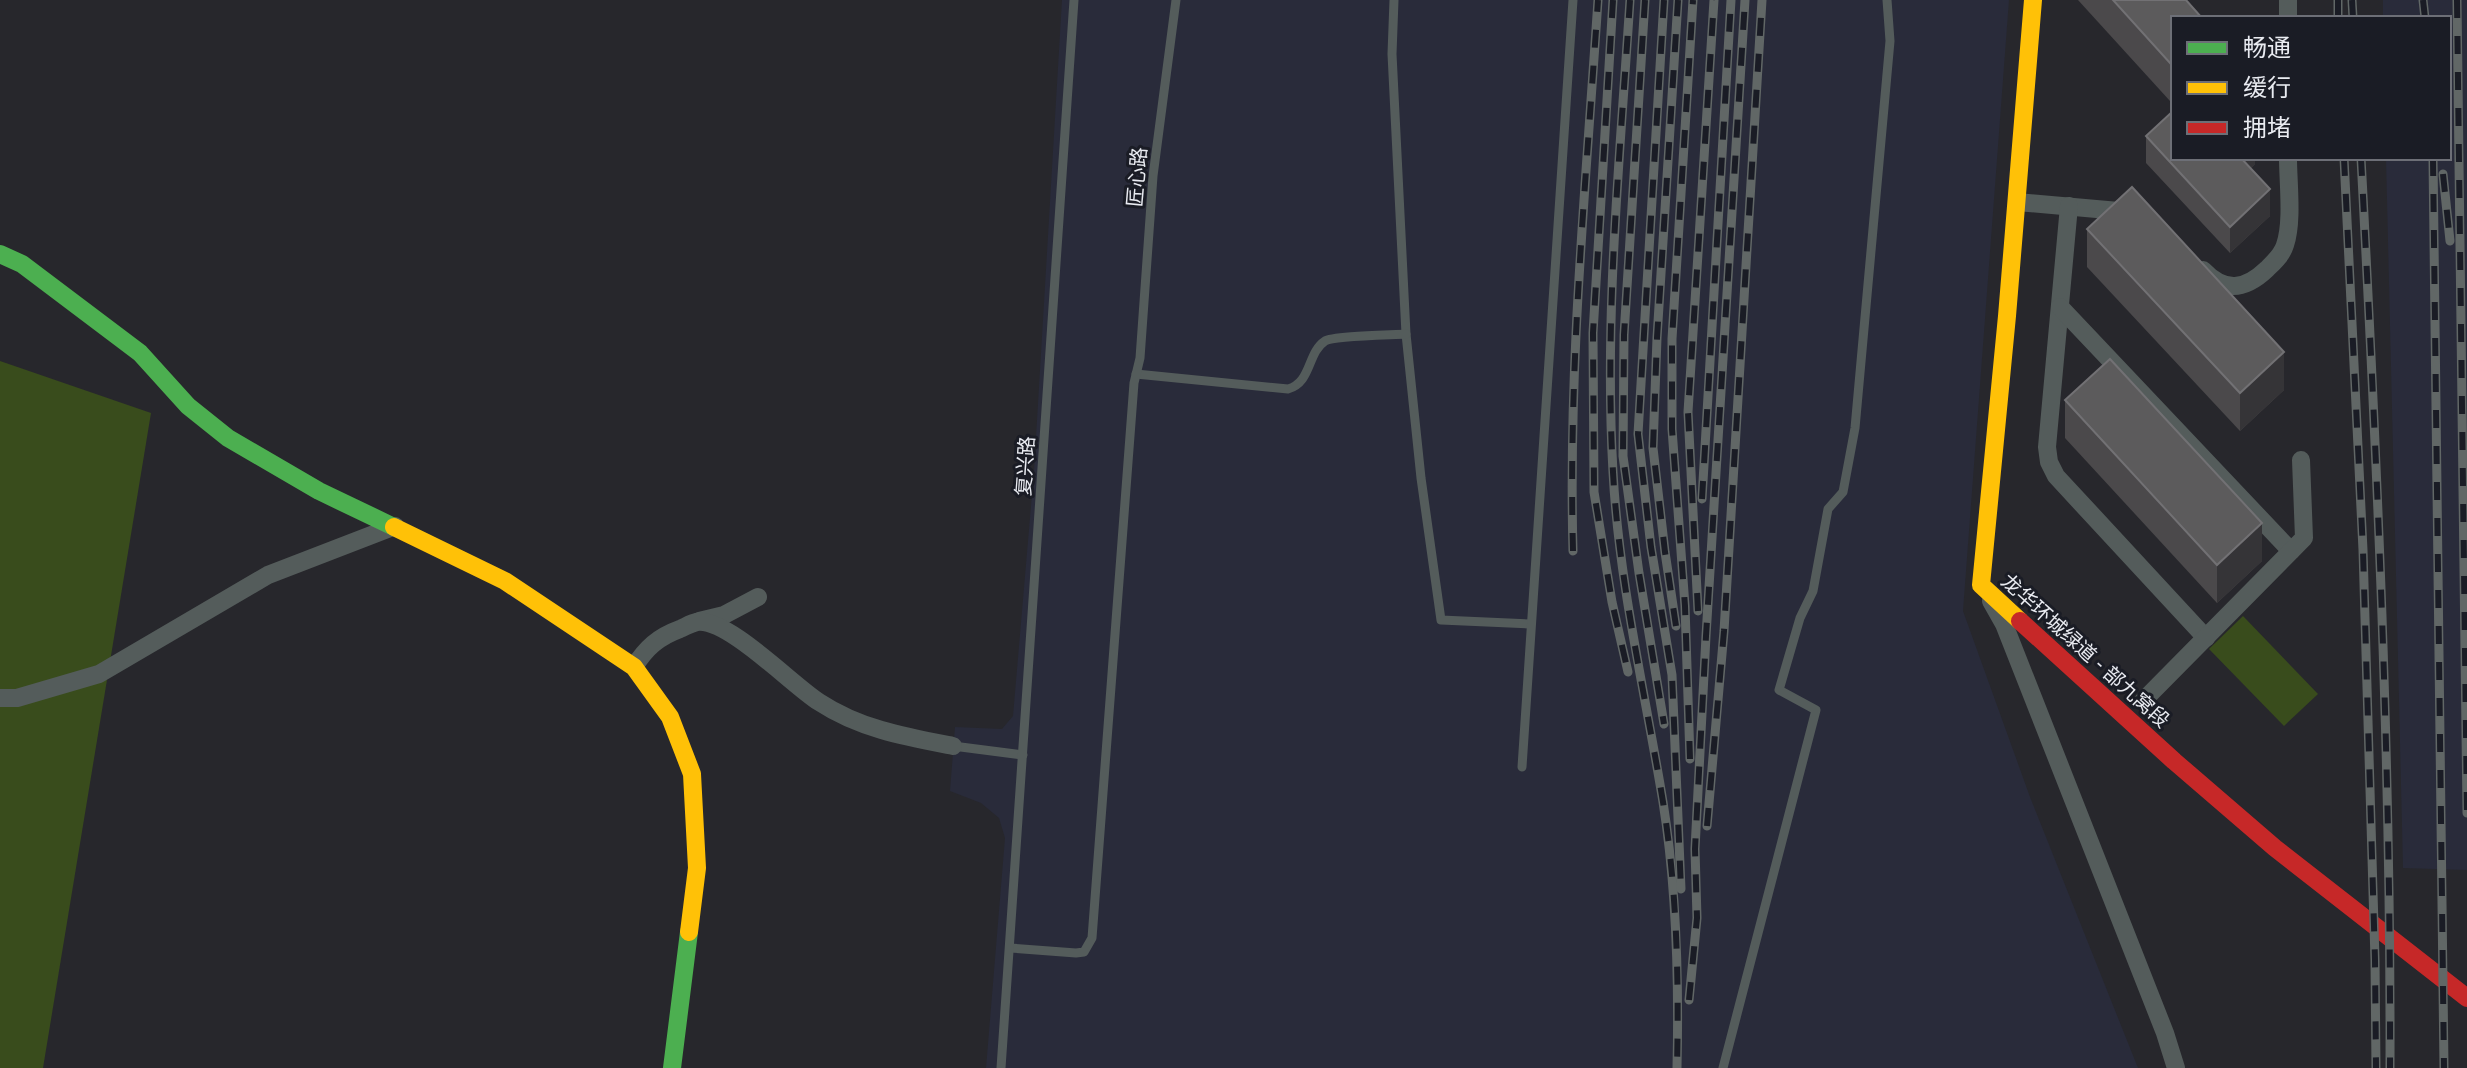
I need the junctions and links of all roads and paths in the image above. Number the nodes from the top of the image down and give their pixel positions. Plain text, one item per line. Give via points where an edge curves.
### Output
1 (1074, 0) edge
2 (1176, 0) edge
3 (1394, 0) edge
4 (1573, 0) edge
5 (1887, 0) edge
6 (2033, 0) edge
7 (2288, 160) edge
8 (2017, 202) junction
9 (2069, 206) junction
10 (2150, 215) edge
11 (2187, 251) edge
12 (0, 254) edge
13 (2060, 307) junction
14 (1406, 334) junction
15 (1136, 374) junction
16 (2301, 460) dead end
17 (395, 526) junction
18 (2291, 551) junction
19 (1981, 585) junction
20 (758, 597) dead end
21 (699, 621) junction
22 (1530, 624) junction
23 (2206, 638) junction
24 (634, 667) junction
25 (0, 698) edge
26 (2143, 701) dead end
27 (953, 746) joint
28 (1023, 755) junction
29 (1522, 767) dead end
30 (1010, 948) junction
31 (2467, 998) edge
32 (672, 1068) edge
33 (1001, 1068) edge
34 (1723, 1068) edge
35 (2176, 1068) edge

1 - 28 lane, 复兴路
2 - 15 lane, 匠心路 via 1153,176
3 - 14 lane
4 - 22 lane
5 - 34 lane via 1890,41 1855,428 1843,492 1828,509 1813,591 1779,690 1816,710
6 - 8 street, 龙华环城绿道 - 部九窝段
7 - 11 street via 2286,244 2258,277 2246,285 2218,283
8 - 9 street
8 - 19 street, 龙华环城绿道 - 部九窝段
9 - 10 street
9 - 13 street
12 - 17 street via 22,264 140,353 188,406 228,438 319,491
13 - 18 street
13 - 23 street via 2049,462 2056,476
14 - 15 lane via 1329,338 1301,382 1288,389
14 - 22 lane via 1441,620
15 - 30 lane, 匠心路 via 1092,938 1084,952 1076,953
16 - 18 street via 2304,538
17 - 24 street via 505,581
17 - 25 street via 268,575 99,674 17,698
18 - 23 street
19 - 31 street, 龙华环城绿道 - 部九窝段 via 2275,848
19 - 35 street via 2004,624
20 - 21 street
21 - 24 street via 646,648
21 - 27 street via 730,632 819,702 858,723
22 - 29 lane
23 - 26 street
24 - 32 street via 670,717 692,774 697,868
27 - 28 lane
28 - 30 lane, 复兴路
30 - 33 lane, 复兴路

